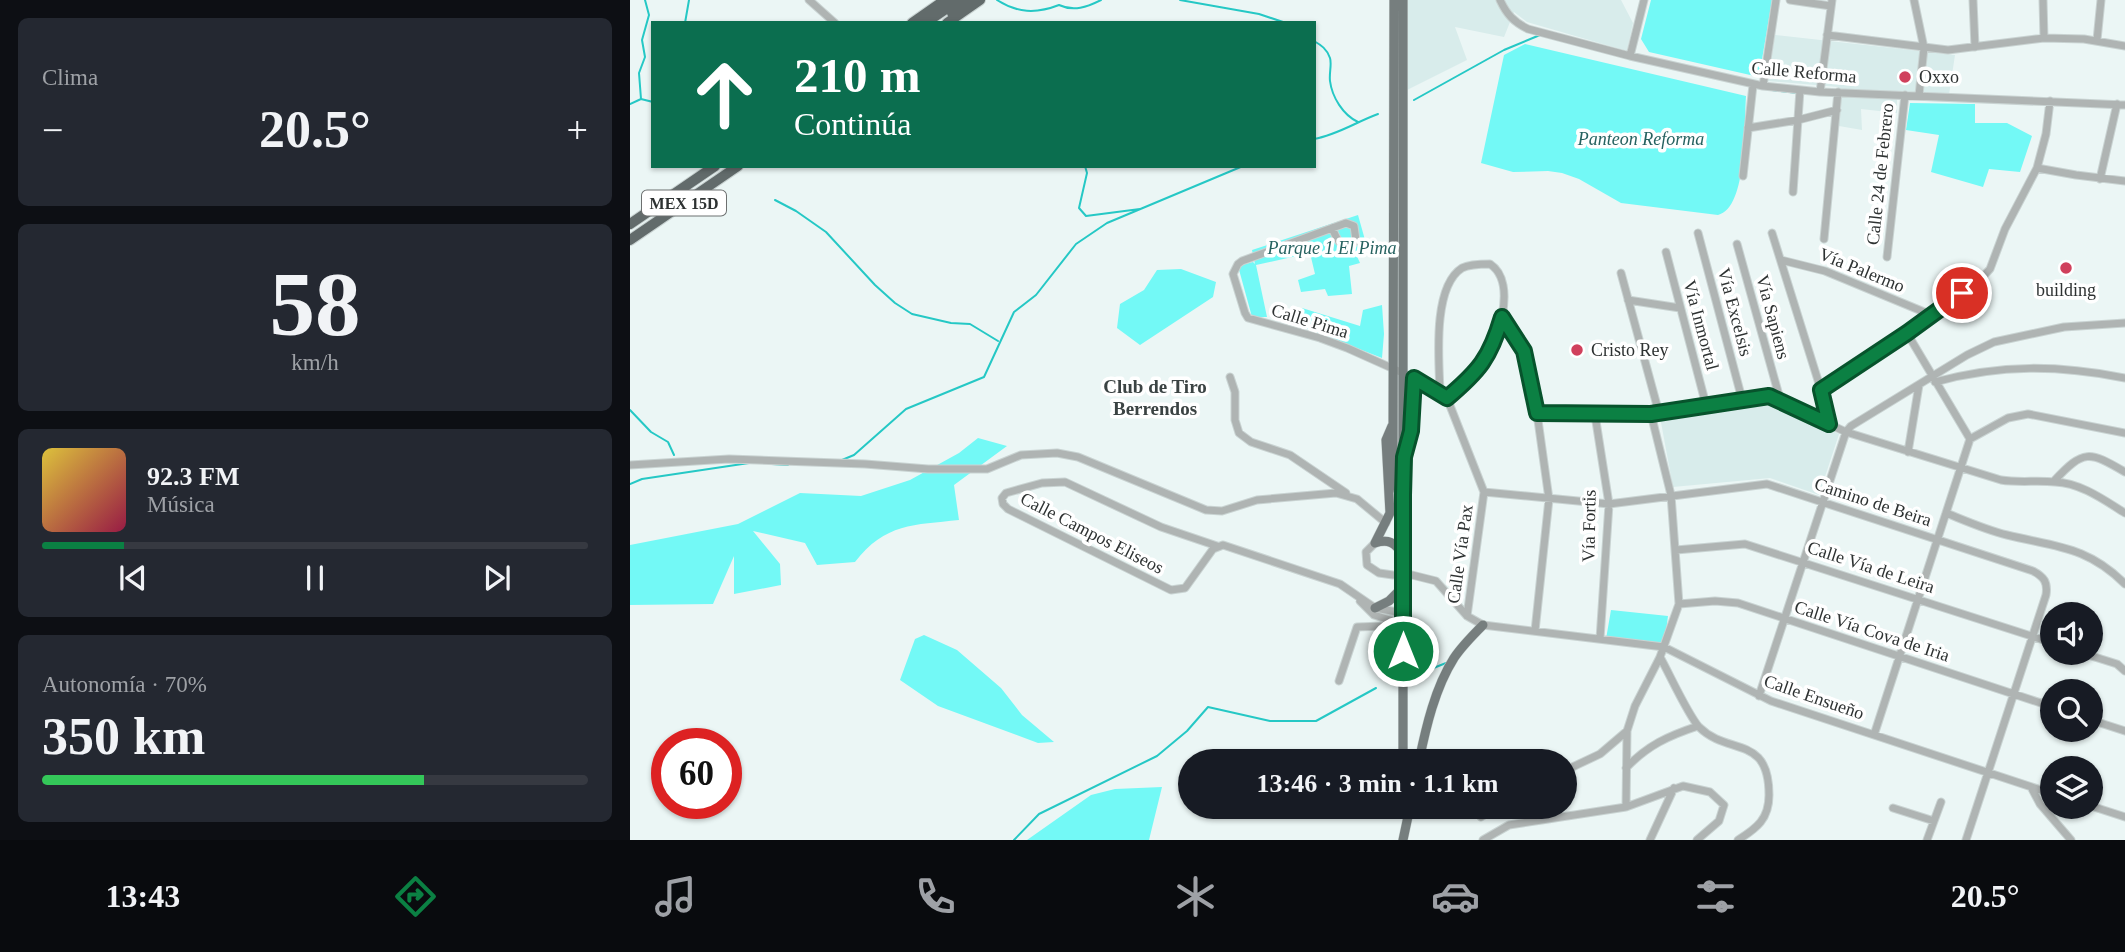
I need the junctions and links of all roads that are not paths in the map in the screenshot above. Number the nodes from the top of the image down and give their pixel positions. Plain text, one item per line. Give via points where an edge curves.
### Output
1 (809, 0) edge
2 (945, 0) edge
3 (959, 0) edge
4 (972, 0) edge
5 (980, 0) edge
6 (1394, 0) edge
7 (1402, 0) edge
8 (1500, 0) edge
9 (1644, 0) edge
10 (1776, 0) edge
11 (1790, 0) edge
12 (1913, 0) edge
13 (1973, 0) edge
14 (2043, 0) edge
15 (2101, 0) edge
16 (1832, 3) edge
17 (833, 21) edge
18 (915, 21) edge
19 (928, 21) edge
20 (941, 21) edge
21 (950, 21) edge
22 (1827, 36) junction
23 (2044, 38) junction
24 (2096, 40) junction
25 (2125, 46) edge
26 (1975, 47) junction
27 (1924, 48) junction
28 (1630, 56) junction
29 (1753, 85) junction
30 (1763, 86) junction
31 (1800, 90) junction
32 (1820, 92) junction
33 (1838, 92) junction
34 (1905, 94) junction
35 (1919, 95) junction
36 (2050, 102) junction
37 (2121, 105) edge
38 (1837, 110) junction
39 (1798, 120) junction
40 (1748, 128) junction
41 (700, 168) edge
42 (712, 168) edge
43 (725, 168) edge
44 (735, 168) edge
45 (2037, 168) junction
46 (1743, 176) dead end
47 (2099, 179) junction
48 (2125, 181) edge
49 (1793, 192) dead end
50 (630, 216) edge
51 (630, 224) edge
52 (1332, 228) dead end
53 (1698, 233) dead end
54 (1772, 233) dead end
55 (630, 234) edge
56 (1824, 239) dead end
57 (630, 240) edge
58 (1737, 244) dead end
59 (1666, 253) dead end
60 (1887, 257) dead end
61 (1781, 260) junction
62 (1621, 273) dead end
63 (1628, 300) junction
64 (1680, 308) junction
65 (1929, 314) junction
66 (1502, 317) junction
67 (2125, 323) edge
68 (1907, 333) junction
69 (1398, 370) junction
70 (1230, 377) dead end
71 (1414, 378) junction
72 (2125, 378) edge
73 (1933, 380) junction
74 (1919, 385) junction
75 (1821, 390) junction
76 (1440, 392) junction
77 (1447, 398) junction
78 (1742, 399) junction
79 (1780, 400) junction
80 (1706, 405) junction
81 (1537, 413) junction
82 (1660, 413) junction
83 (1651, 414) junction
84 (1595, 415) junction
85 (1829, 424) junction
86 (1393, 425) junction
87 (1846, 432) junction
88 (2125, 433) edge
89 (1970, 439) junction
90 (1908, 452) junction
91 (1394, 457) junction
92 (1404, 457) junction
93 (630, 465) edge
94 (1960, 469) junction
95 (2125, 472) edge
96 (2054, 481) junction
97 (1484, 492) junction
98 (1671, 495) junction
99 (1350, 496) junction
100 (1549, 499) junction
101 (1822, 502) junction
102 (1609, 504) junction
103 (1946, 513) junction
104 (2125, 513) edge
105 (1402, 514) junction
106 (1386, 523) junction
107 (1937, 540) junction
108 (1375, 543) junction
109 (1217, 546) junction
110 (1676, 550) junction
111 (1402, 554) junction
112 (1803, 562) junction
113 (1394, 575) dead end
114 (1412, 575) dead end
115 (2125, 584) edge
116 (1403, 587) junction
117 (1920, 599) junction
118 (1679, 604) junction
119 (1370, 607) junction
120 (1403, 613) junction
121 (1467, 617) junction
122 (1389, 620) junction
123 (1783, 620) junction
124 (1403, 624) junction
125 (1483, 625) junction
126 (1535, 631) junction
127 (2033, 637) junction
128 (1600, 639) junction
129 (2040, 639) edge
130 (1664, 647) junction
131 (1660, 657) junction
132 (1900, 657) junction
133 (2103, 660) edge
134 (2125, 671) edge
135 (1339, 681) dead end
136 (2014, 694) junction
137 (1759, 696) junction
138 (2040, 703) edge
139 (2103, 724) edge
140 (1698, 726) junction
141 (1627, 731) junction
142 (2125, 731) edge
143 (1874, 735) junction
144 (1403, 749) edge
145 (1422, 749) edge
146 (1577, 765) edge
147 (1626, 768) junction
148 (1989, 773) junction
149 (2031, 786) junction
150 (1674, 788) junction
151 (2040, 789) edge
152 (1941, 802) dead end
153 (1626, 807) junction
154 (1893, 808) dead end
155 (2103, 810) edge
156 (2125, 817) edge
157 (1403, 819) edge
158 (1407, 819) edge
159 (1934, 821) junction
160 (1403, 840) edge
161 (1483, 840) edge
162 (1650, 840) edge
163 (1697, 840) edge
164 (1738, 840) edge
165 (1927, 840) edge
166 (1966, 840) edge
167 (2071, 840) edge

1 - 17 street
2 - 18 highway
3 - 19 highway
4 - 20 highway
5 - 21 highway
6 - 69 main road
7 - 69 main road
8 - 28 street, Calle Reforma via 1514,22 1528,29
9 - 28 street
10 - 30 street
11 - 16 street
12 - 27 street, Calle 24 de Febrero
13 - 26 street
14 - 23 street
15 - 24 street
16 - 22 street
22 - 27 street
22 - 32 street
23 - 24 street
23 - 26 street
24 - 25 street
26 - 27 street
27 - 35 street, Calle 24 de Febrero
28 - 29 street, Calle Reforma
29 - 30 street, Calle Reforma
29 - 40 street
30 - 31 street, Calle Reforma
31 - 32 street, Calle Reforma
31 - 39 street
32 - 33 street, Calle Reforma
33 - 34 street, Calle Reforma
33 - 38 street
34 - 35 street, Calle Reforma
34 - 60 street, Calle 24 de Febrero
35 - 36 street, Calle Reforma
36 - 37 street, Calle Reforma
36 - 45 street
37 - 47 street
38 - 39 street
38 - 56 street
39 - 40 street
39 - 49 street
40 - 46 street
41 - 50 highway, MEX 15D
42 - 51 highway, MEX 15D
43 - 55 highway, MEX 15D
44 - 57 highway, MEX 15D
45 - 47 street
45 - 65 street via 1987,274
47 - 48 street
52 - 69 street, Calle Pima via 1238,264 1233,274 1244,313 1254,321 1320,338
53 - 78 street, Vía Excelsis
54 - 61 street
58 - 79 street, Vía Sapiens
59 - 64 street, Vía Inmortal
61 - 65 street, Vía Palermo via 1825,271
61 - 75 street
62 - 63 street
63 - 64 street
63 - 82 street
64 - 80 street, Vía Inmortal
65 - 68 street
66 - 76 street via 1503,285 1494,267 1475,264 1462,268 1449,286 1441,312
66 - 77 street via 1480,368
66 - 81 street via 1524,351
67 - 73 street via 2064,327 2001,340 1967,355
68 - 73 street
68 - 75 street
69 - 71 street, Calle Vía Pax
69 - 86 main road
69 - 92 main road
70 - 99 street via 1235,420 1244,438 1290,455
71 - 76 street, Calle Vía Pax
71 - 92 main road via 1411,431
72 - 73 street via 2043,367
73 - 74 street
73 - 89 street
74 - 87 street
74 - 90 street
75 - 85 street
76 - 77 street, Calle Vía Pax
77 - 97 street, Calle Vía Pax
78 - 79 street via 1769,396
78 - 80 street
79 - 85 street
80 - 82 street
81 - 84 street
81 - 100 street
82 - 83 street
83 - 84 street
83 - 98 street
84 - 102 street, Vía Fortis
85 - 87 street
86 - 91 main road
86 - 106 main road via 1386,440 1390,508
87 - 90 street
87 - 101 street
88 - 89 street via 2028,414 2008,418
89 - 94 street
90 - 94 street
91 - 92 main road
91 - 105 main road
92 - 105 main road
93 - 99 street via 729,459 986,470 1021,455 1058,453 1206,510 1222,511 1257,500
94 - 96 street via 2012,482
94 - 103 street
95 - 96 street via 2100,457 2089,456 2071,464
96 - 104 street via 2075,486
97 - 100 street, Camino de Beira
97 - 121 street, Calle Vía Pax
98 - 101 street, Camino de Beira via 1759,484
98 - 102 street, Camino de Beira
98 - 110 street
99 - 106 street
100 - 102 street, Camino de Beira
100 - 126 street
101 - 107 street, Camino de Beira
101 - 112 street
102 - 128 street, Vía Fortis
103 - 107 street
103 - 115 street via 2006,535 2087,555
105 - 111 main road
106 - 108 main road
107 - 117 street
107 - 127 street, Camino de Beira via 2041,575 2048,586
108 - 111 main road via 1393,542
108 - 113 street via 1366,552 1367,565
109 - 109 street, Calle Campos Eliseos via 1161,527 1065,482 1042,483 1002,498 1008,509 1171,590 1185,588
109 - 119 street, Calle Campos Eliseos via 1340,584
110 - 112 street, Calle Vía de Leira via 1745,544
110 - 118 street
111 - 116 main road
112 - 117 street, Calle Vía de Leira
112 - 123 street
114 - 121 street via 1436,581
116 - 119 main road via 1389,601
116 - 120 main road
117 - 127 street, Calle Vía de Leira
117 - 132 street
118 - 123 street, Calle Vía Cova de Iria via 1727,601
118 - 130 street
119 - 120 street
119 - 122 street via 1374,615
120 - 124 main road
121 - 125 street, Calle Ensueño
122 - 124 street
122 - 135 street via 1384,626 1357,627
123 - 132 street, Calle Vía Cova de Iria
123 - 137 street
124 - 144 main road
125 - 126 street, Calle Ensueño
125 - 145 main road via 1449,667
126 - 128 street, Calle Ensueño
127 - 129 street, Calle Vía de Leira
127 - 136 street, Camino de Beira
128 - 130 street, Calle Ensueño
130 - 131 street
130 - 137 street, Calle Ensueño
131 - 140 street
131 - 141 street
132 - 136 street, Calle Vía Cova de Iria
132 - 143 street
133 - 134 street
136 - 138 street, Calle Vía Cova de Iria
136 - 148 street, Camino de Beira
137 - 143 street, Calle Ensueño
139 - 142 street
140 - 147 street via 1646,749
140 - 164 street via 1749,750 1767,770 1768,811 1760,824
141 - 146 street via 1600,754
141 - 147 street
143 - 148 street, Calle Ensueño
147 - 153 street
148 - 149 street, Calle Ensueño
148 - 166 street, Camino de Beira
149 - 151 street, Calle Ensueño
149 - 167 street
150 - 153 street
150 - 162 street
150 - 163 street via 1702,788 1724,805 1719,821
152 - 159 street
153 - 161 street via 1509,825
154 - 159 street
155 - 156 street
157 - 160 main road
158 - 160 main road
159 - 165 street

